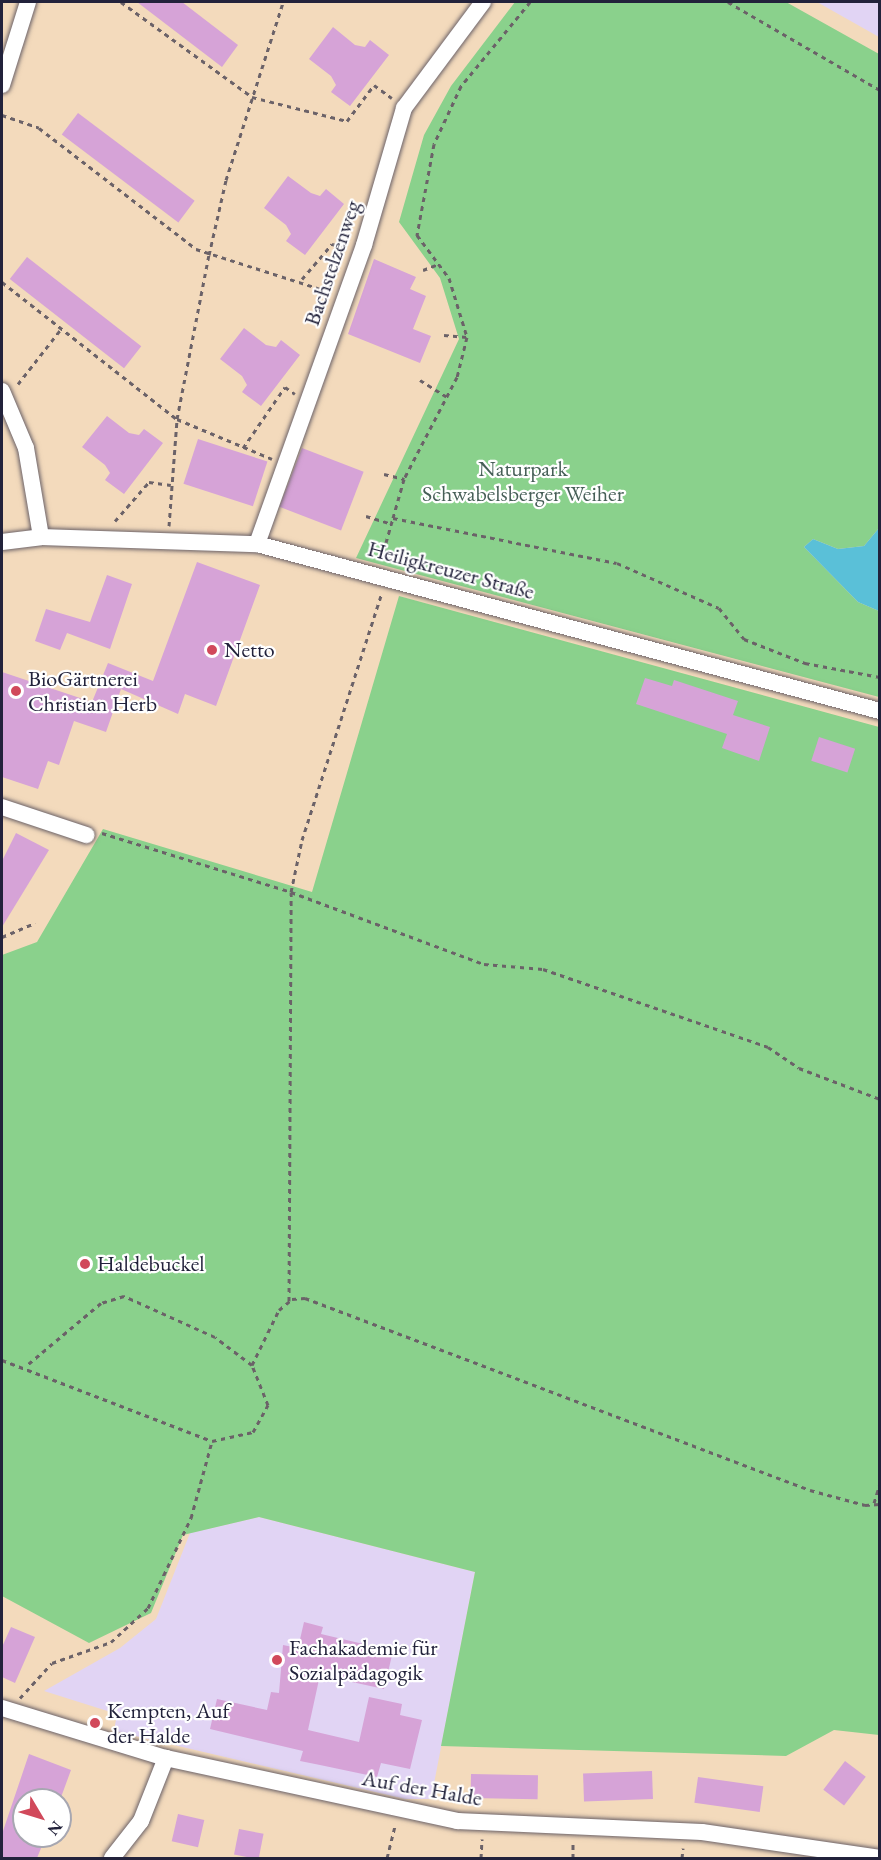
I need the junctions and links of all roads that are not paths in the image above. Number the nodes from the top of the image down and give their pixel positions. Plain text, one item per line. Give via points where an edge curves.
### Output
1 (28, 2) edge
2 (476, 4) edge
3 (2, 85) edge
4 (4, 395) edge
5 (40, 537) junction
6 (2, 542) edge
7 (257, 544) junction
8 (879, 711) edge
9 (2, 807) edge
10 (86, 835) road end
11 (6, 1710) edge
12 (166, 1758) junction
13 (112, 1858) edge
14 (879, 1858) edge

1 - 3 street
2 - 7 street, Bachstelzenweg via 404,108 361,252
4 - 5 street via 26,448
5 - 6 street, Heiligkreuzer Straße
5 - 7 street, Heiligkreuzer Straße via 168,538
7 - 8 street, Heiligkreuzer Straße
9 - 10 street
11 - 12 street, Auf der Halde
12 - 13 street via 141,1821
12 - 14 street, Auf der Halde via 457,1821 702,1832

